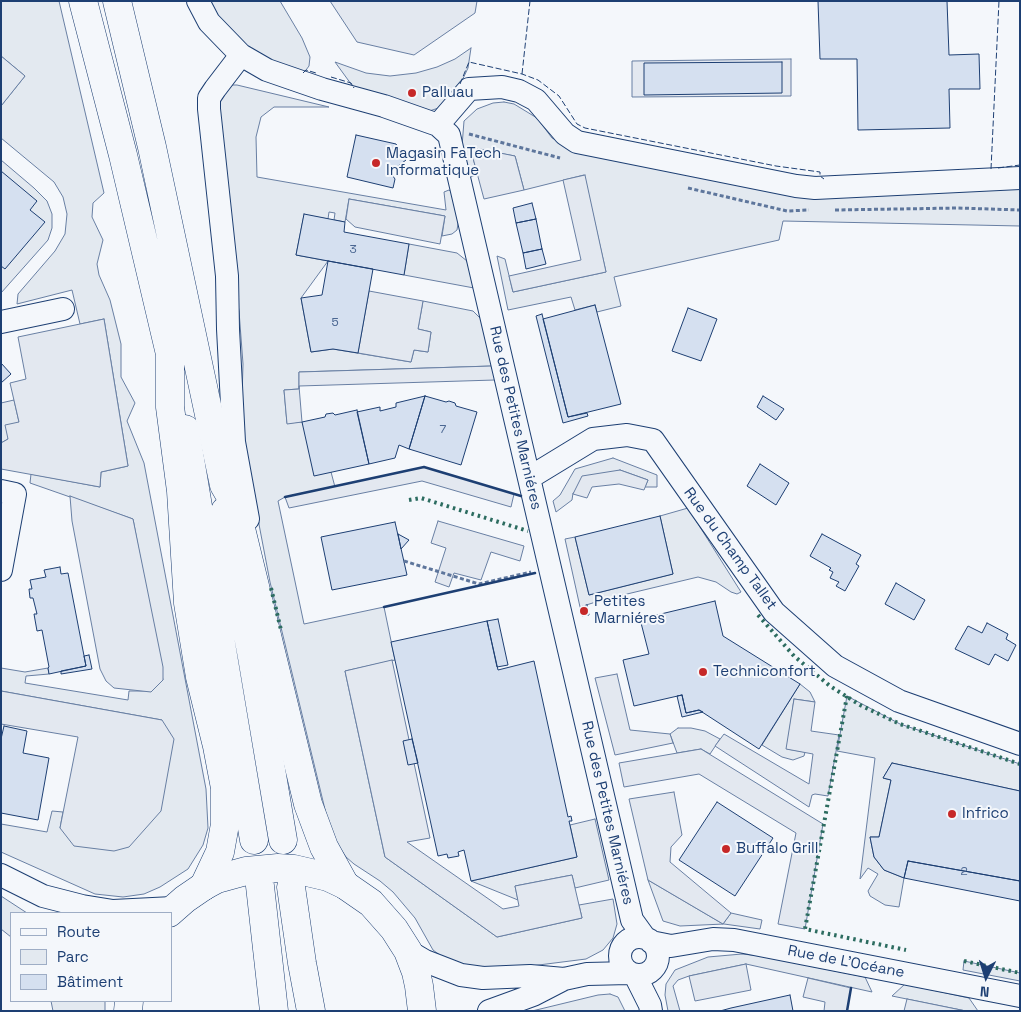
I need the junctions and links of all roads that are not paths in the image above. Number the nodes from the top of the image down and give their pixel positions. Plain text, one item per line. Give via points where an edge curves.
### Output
1 (83, 1) edge
2 (117, 1) edge
3 (198, 1) edge
4 (241, 55) junction
5 (438, 125) junction
6 (1020, 178) edge
7 (63, 309) dead end
8 (1, 322) edge
9 (170, 354) junction
10 (529, 478) junction
11 (224, 485) junction
12 (1, 490) edge
13 (1, 570) edge
14 (215, 607) junction
15 (193, 635) junction
16 (266, 635) junction
17 (1020, 744) edge
18 (254, 840) dead end
19 (283, 840) dead end
20 (1, 876) edge
21 (345, 885) junction
22 (204, 886) junction
23 (260, 886) dead end
24 (291, 887) dead end
25 (43, 896) junction
26 (171, 911) edge
27 (59, 912) edge
28 (408, 951) junction
29 (642, 952) junction
30 (564, 979) junction
31 (1005, 999) edge
32 (651, 1008) edge
33 (274, 1011) edge
34 (311, 1011) edge
35 (422, 1011) edge
36 (489, 1011) edge

1 - 9 main road
2 - 11 main road via 152,147
3 - 4 street via 209,22
4 - 5 street via 267,70 322,82
4 - 16 street via 209,98 209,109 227,276 234,442 258,568
5 - 6 street via 469,89 502,88 519,91 536,100 565,134 577,142 796,186 815,188
5 - 10 street, Rue des Petites Marniéres via 449,135
7 - 8 street
9 - 14 main road
9 - 15 main road via 170,407 181,491
10 - 17 street, Rue du Champ Tallet via 593,440 627,435 653,440 774,612 835,666 899,701
10 - 29 street, Rue des Petites Marniéres
11 - 16 main road via 235,504
11 - 19 main road via 224,508
12 - 13 street via 15,494
14 - 15 street
14 - 18 main road
15 - 22 main road via 217,746 226,824 220,852
16 - 21 main road via 308,804 321,841
20 - 25 street
21 - 22 main road via 310,872 278,868 246,871
21 - 28 main road via 383,915
22 - 26 main road
23 - 33 main road
24 - 34 main road
25 - 26 street via 112,911
25 - 27 street
28 - 30 street via 461,975
28 - 35 main road via 420,986
29 - 30 street, Rue de L'Océane via 588,974
29 - 31 street, Rue de L'Océane via 713,939 734,940
29 - 32 street, Rue des Petites Marniéres
30 - 36 street via 534,995

